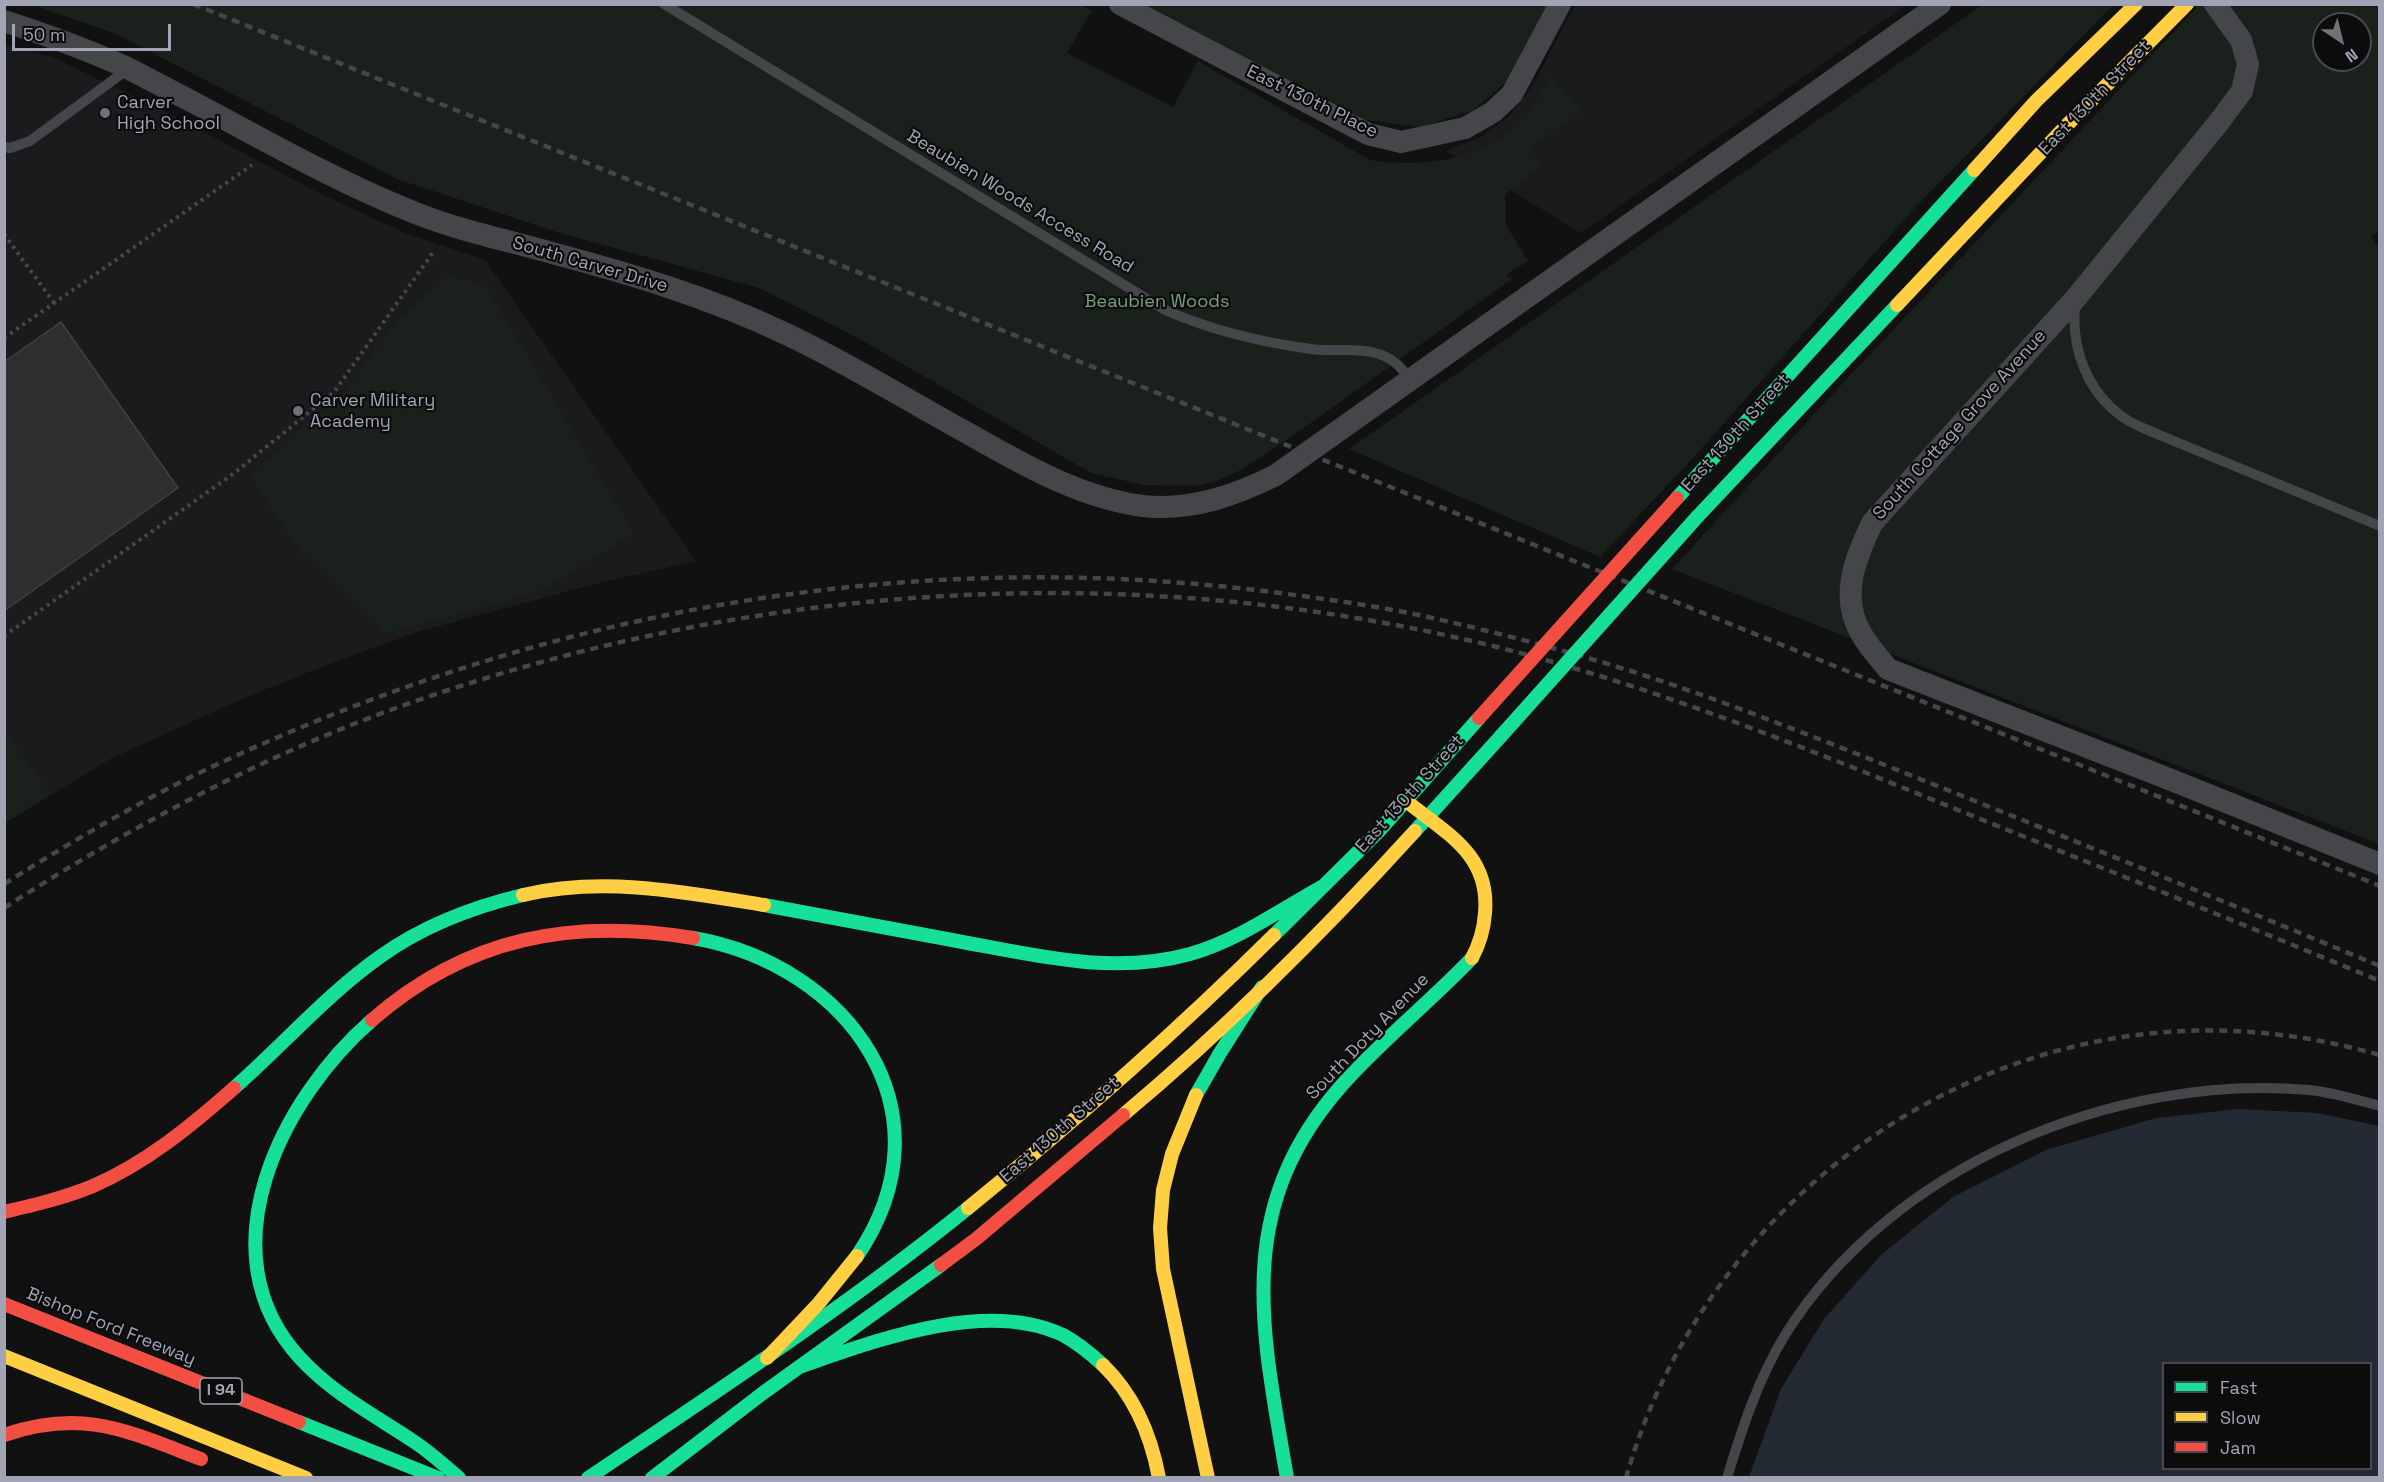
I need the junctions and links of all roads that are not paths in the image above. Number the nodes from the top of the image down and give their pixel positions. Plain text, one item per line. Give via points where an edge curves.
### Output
1 (664, 4) edge
2 (1120, 4) edge
3 (1560, 4) edge
4 (1940, 4) edge
5 (2136, 4) edge
6 (2187, 4) edge
7 (2215, 4) edge
8 (4, 21) edge
9 (128, 69) junction
10 (4, 147) edge
11 (2076, 298) junction
12 (1410, 379) junction
13 (2379, 526) edge
14 (1405, 800) junction
15 (1426, 817) junction
16 (2379, 864) edge
17 (1323, 886) junction
18 (1262, 987) junction
19 (2379, 1106) edge
20 (4, 1212) edge
21 (4, 1304) edge
22 (4, 1356) edge
23 (767, 1358) junction
24 (799, 1367) junction
25 (4, 1435) edge
26 (289, 1471) junction
27 (588, 1477) edge
28 (306, 1478) edge
29 (438, 1478) edge
30 (459, 1478) edge
31 (652, 1478) edge
32 (1159, 1478) edge
33 (1208, 1478) edge
34 (1287, 1478) edge
35 (1727, 1478) edge

1 - 12 lane, Beaubien Woods Access Road via 1165,309 1201,326 1256,340 1313,350 1374,352 1394,360
2 - 3 street, East 130th Place via 1368,134 1401,142 1465,128 1493,112 1512,94
4 - 12 street
5 - 14 main road, East 130th Street, bridge via 2036,101
6 - 15 main road, East 130th Street, bridge via 2064,128 1698,516
7 - 11 street, South Cottage Grove Avenue via 2241,40 2248,64 2242,91
8 - 9 street, South Carver Drive
9 - 10 lane via 30,141
9 - 12 street, South Carver Drive via 361,190 418,214 609,268 727,308 831,357 1048,477 1095,495 1142,506 1174,507 1210,502 1244,490 1276,475
11 - 13 lane via 2077,347 2088,379 2101,398 2125,419
11 - 16 street, South Cottage Grove Avenue via 1872,523 1859,550 1849,593 1851,611 1862,635 1888,669
14 - 15 main road, South Doty Avenue
14 - 17 main road, East 130th Street
15 - 18 main road, East 130th Street via 1362,889
15 - 34 main road, South Doty Avenue via 1467,850 1476,863 1483,879 1486,916 1473,956 1339,1088 1317,1116 1299,1141 1271,1210 1263,1248 1262,1314
17 - 20 main road via 1204,951 1173,959 1097,964 667,890 591,886 529,894 456,916 385,953 352,977 199,1120 140,1162 79,1193
17 - 23 main road, East 130th Street via 1213,993 1044,1146 898,1265
18 - 24 main road, East 130th Street via 1212,1036 976,1239
18 - 33 main road via 1210,1068 1192,1104 1166,1168 1161,1193 1163,1269
19 - 35 lane via 2311,1090 2267,1088 2151,1098 2055,1125 1947,1179 1913,1199 1870,1235 1830,1275 1785,1335 1749,1408
21 - 29 main road, Bishop Ford Freeway / I 94
22 - 26 main road
23 - 27 main road, East 130th Street
23 - 30 main road via 844,1272 879,1221 888,1196 894,1171 893,1108 885,1080 858,1031 842,1012 792,975 696,938 620,929 575,931 492,948 451,965 383,1009 324,1069 281,1138 264,1176 254,1242 266,1300 293,1350 319,1376 370,1415 417,1443
24 - 31 main road, East 130th Street
24 - 32 main road via 934,1326 986,1320 1028,1323 1052,1331 1093,1355 1125,1389 1149,1433
25 - 26 main road via 45,1422 109,1425 208,1461
26 - 28 main road

